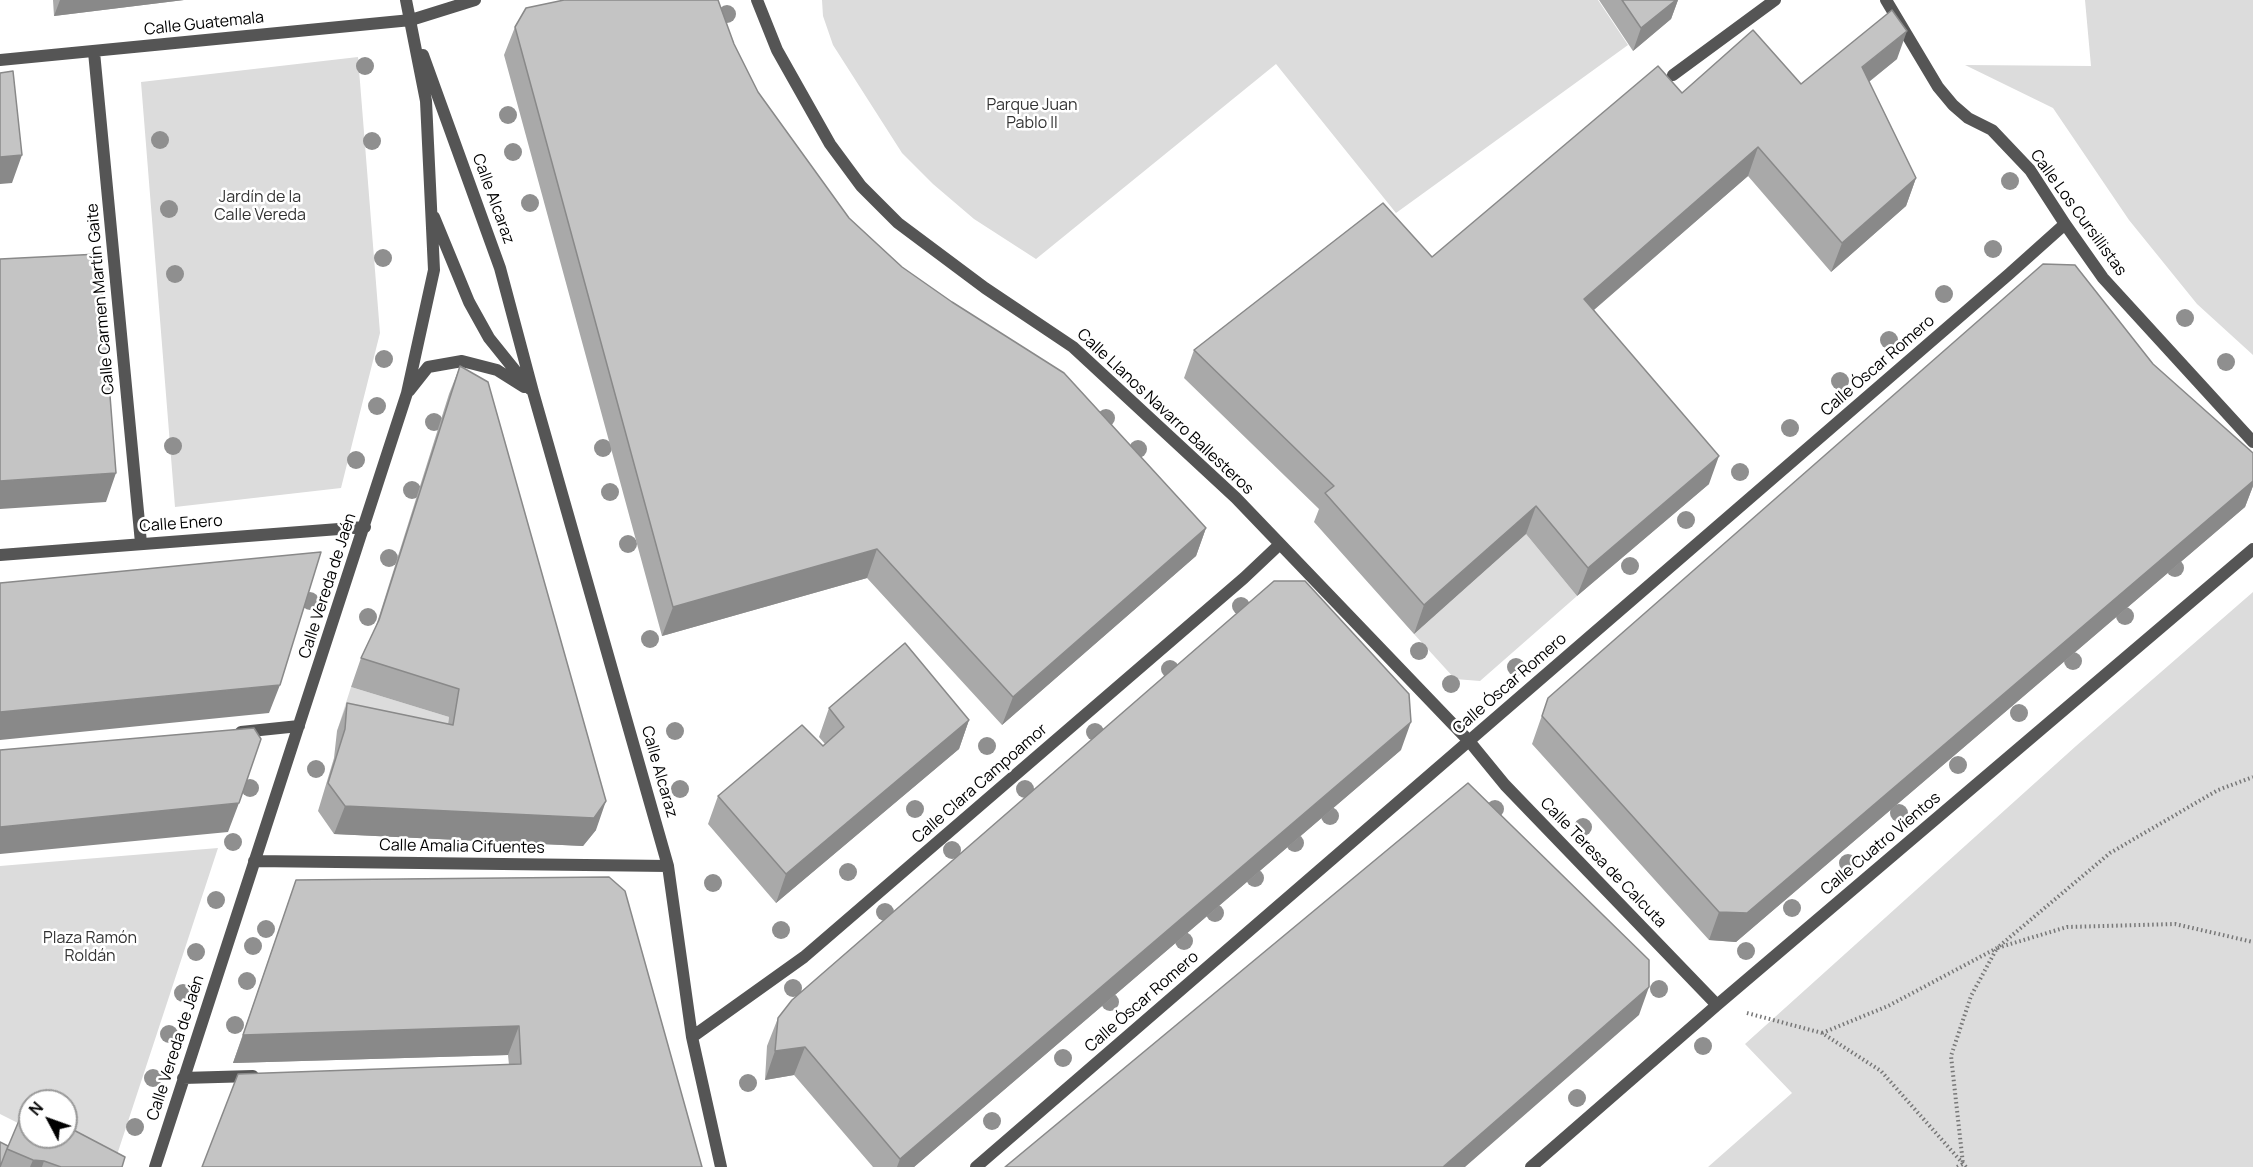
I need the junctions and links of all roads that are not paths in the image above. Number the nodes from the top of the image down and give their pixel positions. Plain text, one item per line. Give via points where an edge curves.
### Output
1 (406, 0) edge
2 (475, 0) edge
3 (758, 0) edge
4 (1775, 0) edge
5 (1886, 0) edge
6 (411, 20) junction
7 (94, 52) junction
8 (0, 60) edge
9 (1673, 75) dead end
10 (431, 207) junction
11 (2065, 224) junction
12 (533, 392) junction
13 (407, 393) junction
14 (2253, 442) edge
15 (365, 527) junction
16 (141, 543) junction
17 (1280, 544) junction
18 (2253, 549) edge
19 (0, 555) edge
20 (299, 726) junction
21 (229, 734) edge
22 (1469, 741) junction
23 (254, 861) junction
24 (668, 866) junction
25 (1717, 1005) junction
26 (692, 1037) junction
27 (260, 1076) edge
28 (183, 1078) junction
29 (155, 1167) edge
30 (721, 1167) edge
31 (976, 1167) edge
32 (1531, 1167) edge

1 - 6 street, Calle Vereda de Jaén
2 - 6 street, Calle Guatemala
3 - 17 street, Calle Llanos Navarro Ballesteros via 777,50 830,144 861,186 907,229 1073,347
4 - 9 street
5 - 11 street, Calle Los Cursillistas via 1938,87 1968,118 1992,130 2031,170
6 - 7 street, Calle Guatemala
6 - 10 street, Calle Vereda de Jaén via 426,101
6 - 12 street, Calle Alcaraz via 500,268
7 - 8 street, Calle Guatemala
7 - 16 street, Calle Carmen Martín Gaite
10 - 12 street, Calle Alcaraz via 469,302 489,338
10 - 13 street, Calle Vereda de Jaén via 434,270
11 - 14 street, Calle Los Cursillistas via 2103,278
11 - 22 street, Calle Óscar Romero
12 - 13 street via 497,370 462,360 429,368
12 - 24 street, Calle Alcaraz
13 - 15 street, Calle Vereda de Jaén
15 - 16 street, Calle Enero
15 - 20 street, Calle Vereda de Jaén
16 - 19 street, Calle Enero
17 - 22 street, Calle Llanos Navarro Ballesteros
17 - 26 street, Calle Clara Campoamor via 804,957
18 - 25 street, Calle Cuatro Vientos
20 - 21 street
20 - 23 street, Calle Vereda de Jaén
22 - 25 street, Calle Teresa de Calcuta via 1505,785
22 - 31 street, Calle Óscar Romero
23 - 24 street, Calle Amalia Cifuentes
23 - 28 street, Calle Vereda de Jaén
24 - 26 street, Calle Alcaraz
25 - 32 street, Calle Cuatro Vientos
26 - 30 street, Calle Alcaraz
27 - 28 street
28 - 29 street, Calle Vereda de Jaén

